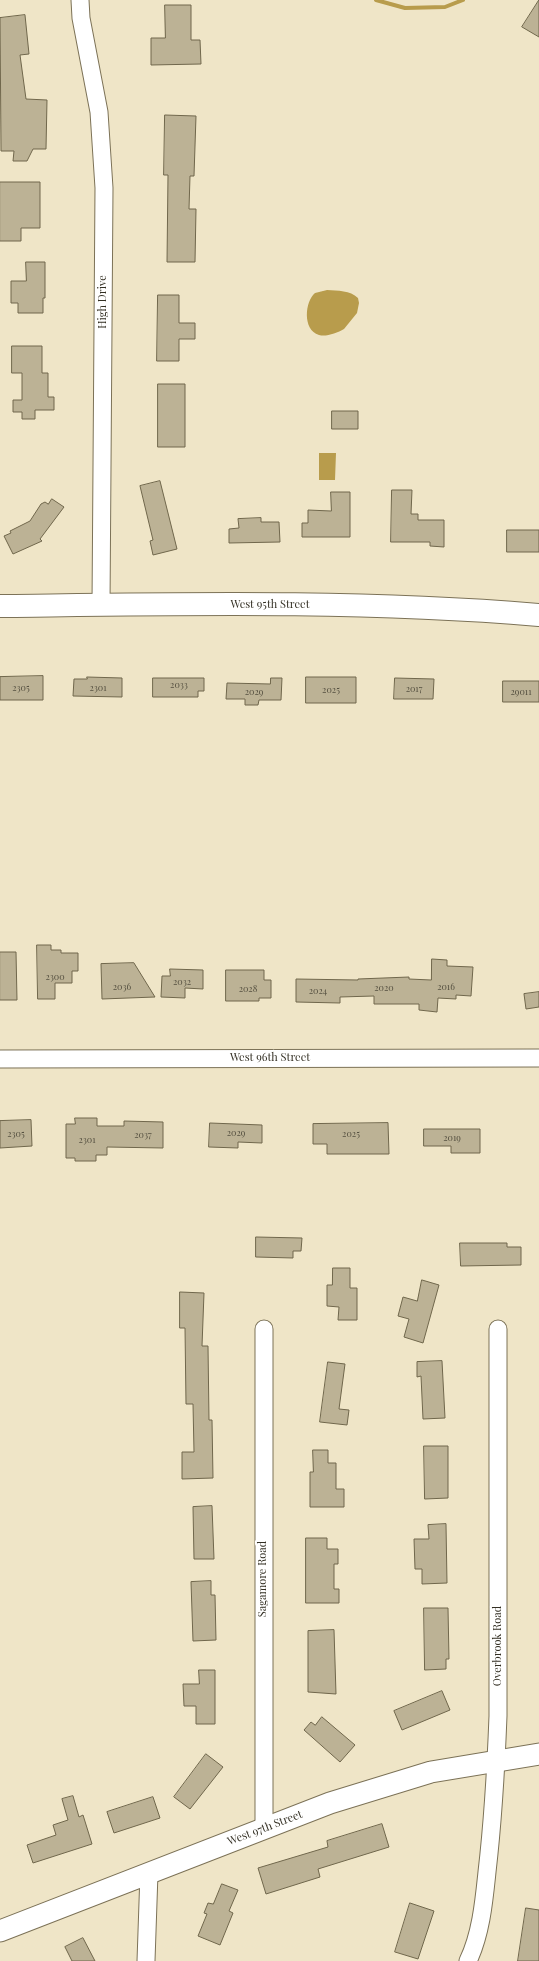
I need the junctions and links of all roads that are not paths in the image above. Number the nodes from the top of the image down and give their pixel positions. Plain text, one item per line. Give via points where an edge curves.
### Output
1 (80, 0) edge
2 (101, 605) junction
3 (0, 606) edge
4 (539, 615) edge
5 (539, 1058) edge
6 (0, 1059) edge
7 (264, 1329) dead end
8 (498, 1329) dead end
9 (539, 1754) edge
10 (496, 1760) junction
11 (264, 1828) junction
12 (149, 1873) junction
13 (0, 1931) edge
14 (146, 1961) edge
15 (468, 1961) edge

1 - 2 street, High Drive via 81,18 99,112 104,188
2 - 3 main road, West 95th Street
2 - 4 main road, West 95th Street via 399,606
5 - 6 street, West 96th Street
7 - 11 street, Sagamore Road
8 - 10 street, Overbrook Road
9 - 10 street, West 97th Street
10 - 11 street, West 97th Street via 431,1772 381,1786
10 - 15 street, Overbrook Road via 494,1815 483,1910
11 - 12 street, West 97th Street
12 - 13 street, West 97th Street
12 - 14 street

